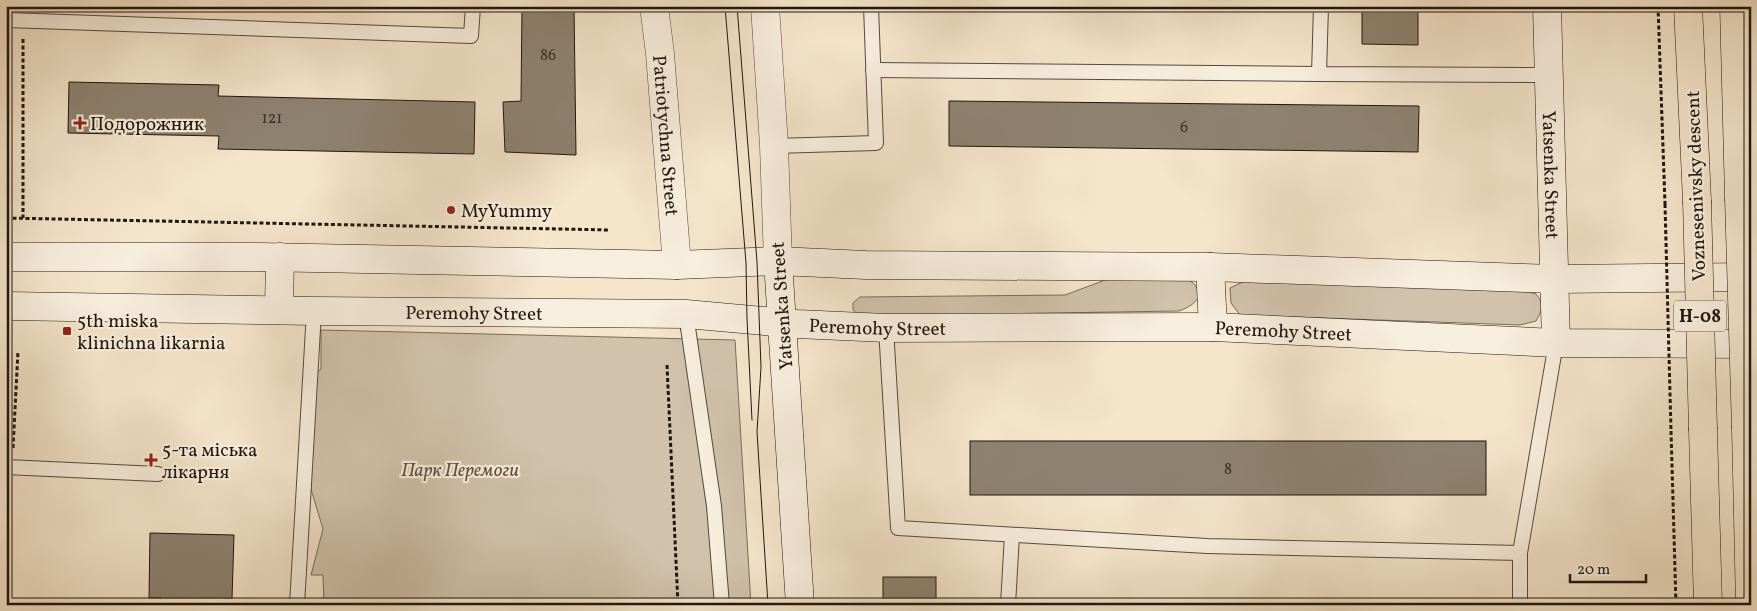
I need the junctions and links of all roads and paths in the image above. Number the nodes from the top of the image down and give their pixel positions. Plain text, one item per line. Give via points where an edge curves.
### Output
1 (473, 6) edge
2 (654, 6) edge
3 (765, 6) edge
4 (871, 6) edge
5 (1321, 6) edge
6 (1547, 6) edge
7 (1658, 6) edge
8 (1688, 6) edge
9 (1734, 6) edge
10 (6, 20) edge
11 (23, 21) junction
12 (873, 70) junction
13 (1319, 74) junction
14 (1549, 75) junction
15 (774, 146) junction
16 (6, 218) edge
17 (23, 218) junction
18 (610, 230) dead end
19 (6, 257) edge
20 (280, 257) junction
21 (778, 261) junction
22 (676, 265) junction
23 (1210, 267) junction
24 (1751, 277) edge
25 (1554, 278) junction
26 (6, 306) edge
27 (279, 310) junction
28 (314, 311) junction
29 (686, 314) junction
30 (781, 322) junction
31 (1214, 327) junction
32 (886, 328) junction
33 (1556, 343) junction
34 (1751, 344) edge
35 (18, 351) dead end
36 (667, 365) dead end
37 (9, 467) edge
38 (158, 474) dead end
39 (1012, 535) junction
40 (1520, 553) junction
41 (297, 605) edge
42 (678, 605) edge
43 (722, 605) edge
44 (800, 605) edge
45 (1008, 605) edge
46 (1520, 605) edge
47 (1676, 605) edge
48 (1708, 605) edge
49 (1750, 605) edge

1 - 11 lane via 471,36
2 - 22 main road, Patriotychna Street
3 - 15 main road, Yatsenka Street
4 - 12 lane
5 - 13 lane
6 - 14 main road, Yatsenka Street
7 - 47 path, bridge
8 - 48 main road, Voznesenivsky descent / Н-08, bridge
9 - 49 main road, Н-08, bridge
10 - 11 lane
11 - 17 path
12 - 13 lane
12 - 15 lane via 876,143
13 - 14 lane
14 - 25 main road, Yatsenka Street
15 - 21 main road, Yatsenka Street
16 - 17 path
17 - 18 path
19 - 20 main road
20 - 22 main road
20 - 27 main road
21 - 22 main road
21 - 23 main road via 866,266
21 - 30 main road, Yatsenka Street
23 - 25 main road
23 - 31 main road
24 - 25 main road
25 - 33 main road, Yatsenka Street
26 - 27 main road, Peremohy Street
27 - 28 main road, Peremohy Street
28 - 29 main road, Peremohy Street
28 - 41 lane
29 - 30 main road, Peremohy Street
29 - 43 lane via 714,506
30 - 32 main road, Peremohy Street
30 - 44 main road, Yatsenka Street
31 - 32 main road, Peremohy Street
31 - 33 main road, Peremohy Street
32 - 39 lane via 898,528
33 - 34 main road, Peremohy Street
33 - 40 lane
35 - 37 path
36 - 42 path
37 - 38 lane
39 - 40 lane via 1207,546
39 - 45 lane
40 - 46 lane

